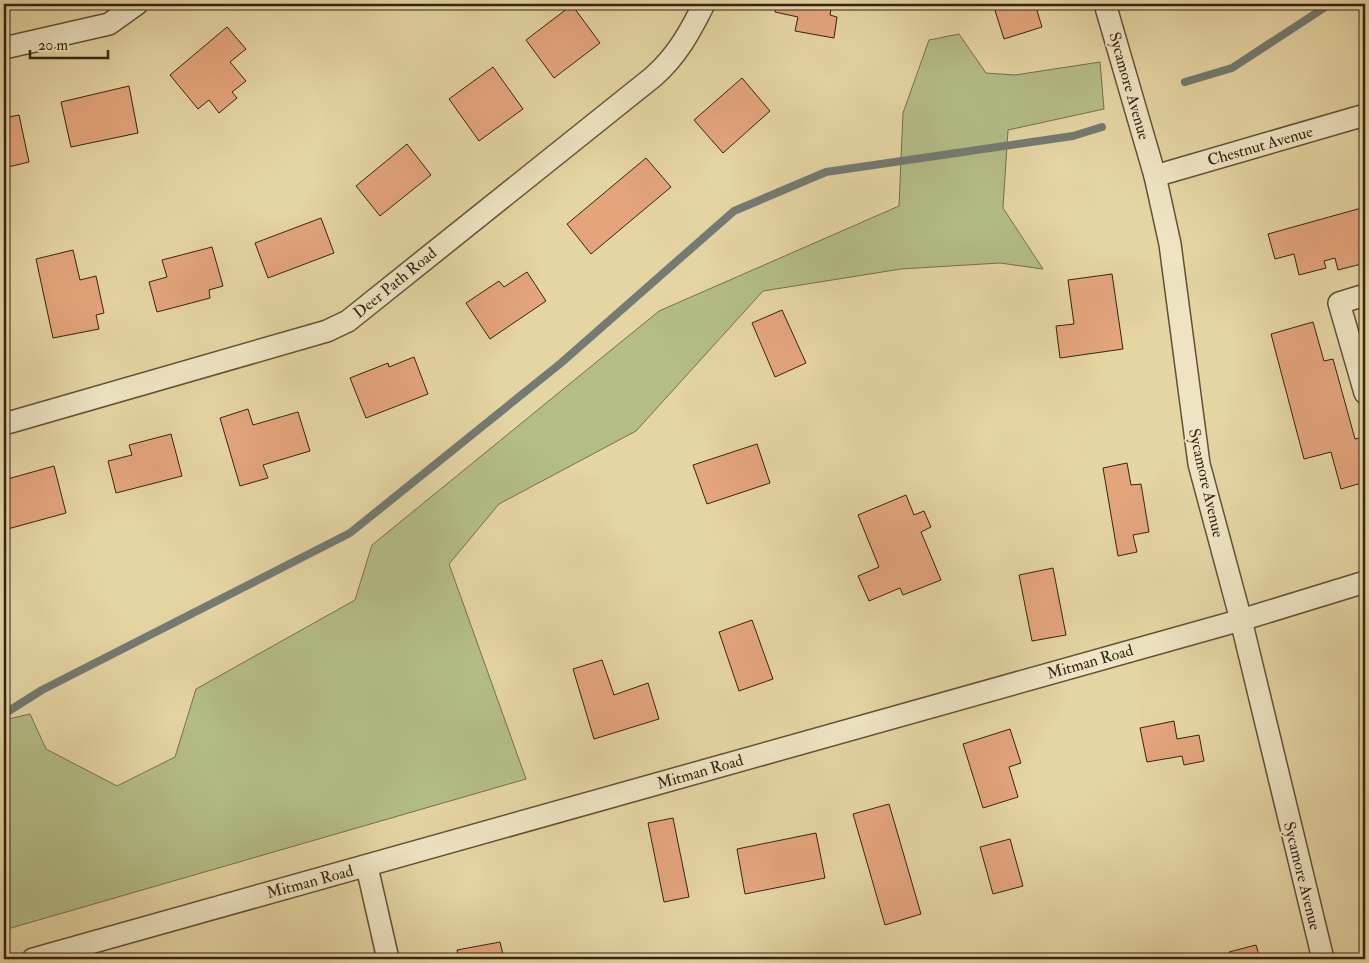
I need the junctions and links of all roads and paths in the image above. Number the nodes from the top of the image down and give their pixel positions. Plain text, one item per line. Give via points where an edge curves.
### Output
1 (138, 4) edge
2 (704, 4) edge
3 (1105, 4) edge
4 (4, 48) edge
5 (1365, 115) edge
6 (1154, 176) junction
7 (1365, 295) edge
8 (1365, 393) edge
9 (4, 424) edge
10 (1365, 582) edge
11 (1240, 620) junction
12 (367, 866) junction
13 (33, 959) edge
14 (388, 959) edge
15 (1322, 959) edge

1 - 4 street via 109,24
2 - 9 street, Deer Path Road via 683,45 670,62 348,321 327,331
3 - 6 street, Sycamore Avenue
5 - 6 street, Chestnut Avenue
6 - 11 street, Sycamore Avenue via 1176,275 1199,464
7 - 8 street via 1339,303
10 - 11 street, Mitman Road
11 - 12 street, Mitman Road
11 - 15 street, Sycamore Avenue
12 - 13 street, Mitman Road
12 - 14 street

